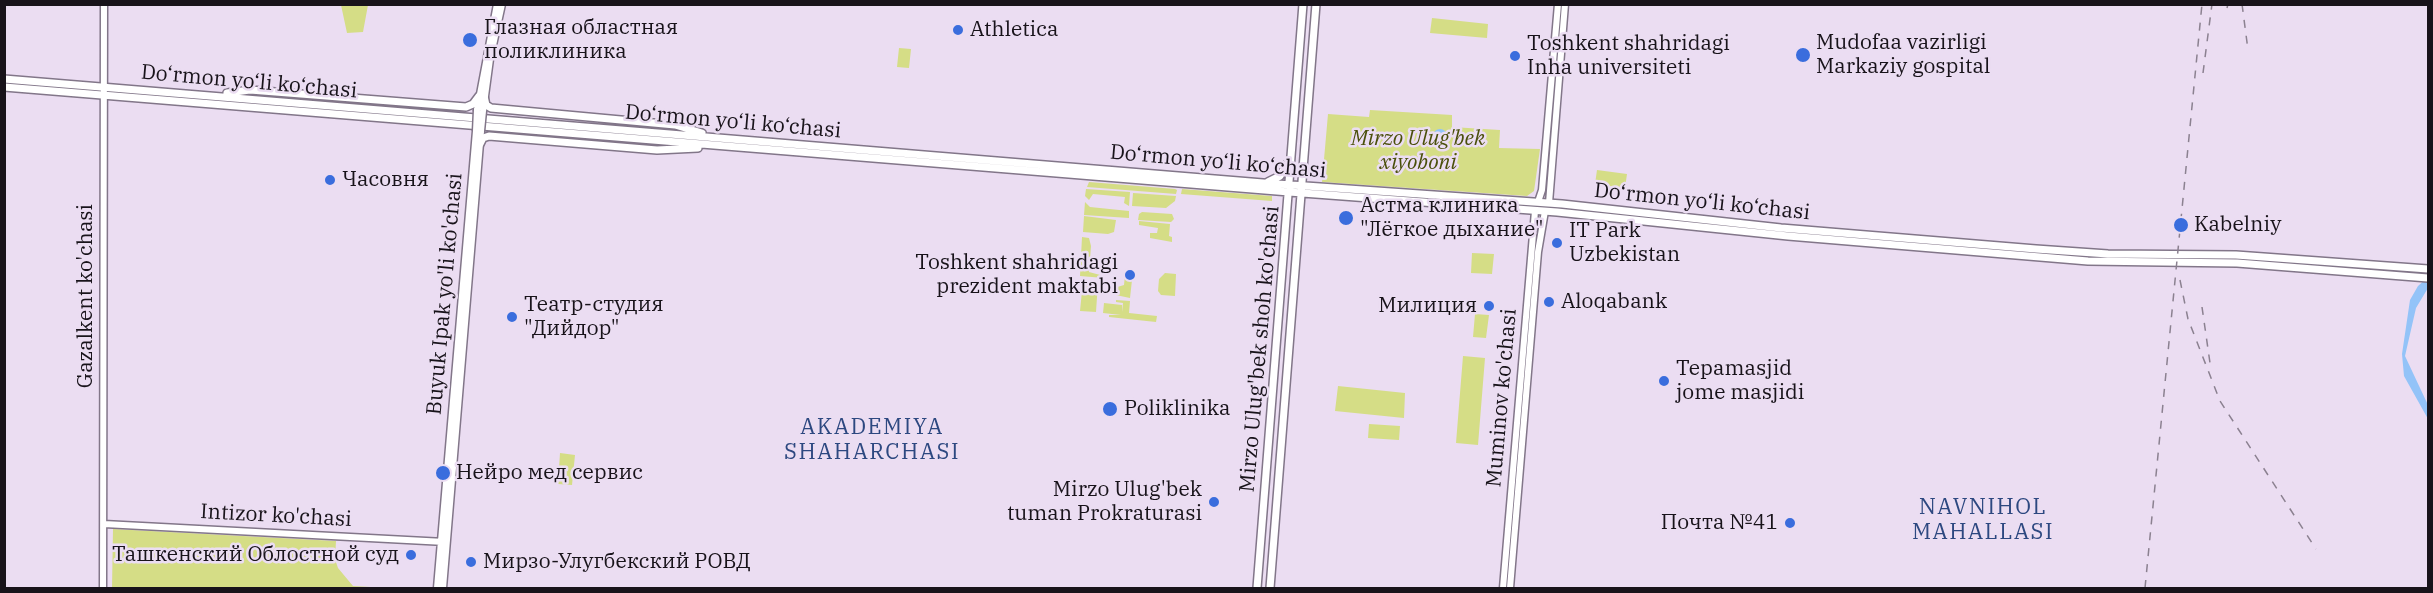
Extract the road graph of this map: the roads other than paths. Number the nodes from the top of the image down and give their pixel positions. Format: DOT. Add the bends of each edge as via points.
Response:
graph roads {
  1 [pos="104,4"];
  2 [pos="497,4"];
  3 [pos="502,4"];
  4 [pos="1303,4"];
  5 [pos="1316,4"];
  6 [pos="1558,4"];
  7 [pos="1565,4"];
  8 [pos="4,79"];
  9 [pos="4,87"];
  10 [pos="104,87"];
  11 [pos="212,95"];
  12 [pos="104,96"];
  13 [pos="482,96"];
  14 [pos="479,131"];
  15 [pos="719,142"];
  16 [pos="480,144"];
  17 [pos="1291,156"];
  18 [pos="1263,183"];
  19 [pos="1289,189"];
  20 [pos="1301,189"];
  21 [pos="1538,202"];
  22 [pos="1549,203"];
  23 [pos="1535,211"];
  24 [pos="1545,211"];
  25 [pos="1958,246"];
  26 [pos="1996,249"];
  27 [pos="468,256"];
  28 [pos="2382,265"];
  29 [pos="2428,269"];
  30 [pos="2408,271"];
  31 [pos="2382,274"];
  32 [pos="2428,278"];
  33 [pos="1272,400"];
  34 [pos="1285,401"];
  35 [pos="104,524"];
  36 [pos="444,542"];
  37 [pos="1261,542"];
  38 [pos="1274,544"];
  39 [pos="103,588"];
  40 [pos="437,588"];
  41 [pos="443,588"];
  42 [pos="1257,588"];
  43 [pos="1270,588"];
  44 [pos="1503,588"];
  45 [pos="1510,588"];
  1 -- 10 [label="main road, Gazalkent ko'chasi"];
  2 -- 13 [label="main road, Buyuk Ipak yo'li ko'chasi"];
  3 -- 13 [label="main road, Buyuk Ipak yo'li ko'chasi"];
  4 -- 17 [label="main road, Mirzo Ulug'bek shoh ko'chasi"];
  5 -- 20 [label="main road, Mirzo Ulug'bek shoh ko'chasi"];
  6 -- 21 [label="main road"];
  7 -- 22 [label="main road"];
  8 -- 10 [label="main road, Do‘rmon yo‘li ko‘chasi"];
  9 -- 12 [label="main road, Do‘rmon yo‘li ko‘chasi"];
  10 -- 11 [label="main road, Do‘rmon yo‘li ko‘chasi"];
  10 -- 12 [label="main road, Gazalkent ko'chasi"];
  11 -- 13 [label="main road" via="250,90 464,107"];
  11 -- 15 [label="main road, Do‘rmon yo‘li ko‘chasi"];
  12 -- 15 [label="main road, Do‘rmon yo‘li ko‘chasi"];
  12 -- 35 [label="main road, Gazalkent ko'chasi"];
  13 -- 14 [label="main road, Buyuk Ipak yo'li ko'chasi, bridge"];
  13 -- 15 [label="main road" via="491,108 675,125"];
  14 -- 16 [label="main road, Buyuk Ipak yo'li ko'chasi"];
  14 -- 27 [label="main road, Buyuk Ipak yo'li ko'chasi"];
  15 -- 16 [label="main road" via="657,150 489,136"];
  15 -- 18 [label="main road, Do‘rmon yo‘li ko‘chasi"];
  15 -- 19 [label="main road, Do‘rmon yo‘li ko‘chasi" via="914,162"];
  16 -- 27 [label="main road, Buyuk Ipak yo'li ko'chasi"];
  17 -- 18 [label="main road" via="1280,176"];
  17 -- 19 [label="main road, Mirzo Ulug'bek shoh ko'chasi"];
  18 -- 19 [label="main road, Do‘rmon yo‘li ko‘chasi"];
  19 -- 20 [label="main road, Do‘rmon yo‘li ko‘chasi"];
  19 -- 33 [label="main road, Mirzo Ulug'bek shoh ko'chasi"];
  20 -- 21 [label="main road, Do‘rmon yo‘li ko‘chasi"];
  20 -- 23 [label="main road, Do‘rmon yo‘li ko‘chasi"];
  20 -- 34 [label="main road, Mirzo Ulug'bek shoh ko'chasi"];
  21 -- 22 [label="main road, Do‘rmon yo‘li ko‘chasi"];
  21 -- 23 [label="main road"];
  22 -- 24 [label="main road"];
  22 -- 25 [label="main road, Do‘rmon yo‘li ko‘chasi"];
  23 -- 24 [label="main road, Do‘rmon yo‘li ko‘chasi"];
  23 -- 44 [label="main road, Muminov ko'chasi"];
  24 -- 25 [label="main road, Do‘rmon yo‘li ko‘chasi" via="1788,236"];
  24 -- 45 [label="main road, Muminov ko'chasi"];
  25 -- 26 [label="main road, Do‘rmon yo‘li ko‘chasi"];
  26 -- 28 [label="main road, Do‘rmon yo‘li ko‘chasi" via="2236,255"];
  26 -- 31 [label="main road, Do‘rmon yo‘li ko‘chasi" via="2088,261 2237,263"];
  27 -- 36 [label="main road, Buyuk Ipak yo'li ko'chasi"];
  28 -- 30 [label="main road, Do‘rmon yo‘li ko‘chasi"];
  28 -- 31 [label="main road"];
  29 -- 30 [label="main road, Do‘rmon yo‘li ko‘chasi"];
  30 -- 31 [label="main road, Do‘rmon yo‘li ko‘chasi"];
  30 -- 32 [label="main road, Do‘rmon yo‘li ko‘chasi"];
  33 -- 34 [label="main road"];
  33 -- 37 [label="main road, Mirzo Ulug'bek shoh ko'chasi"];
  34 -- 38 [label="main road, Mirzo Ulug'bek shoh ko'chasi"];
  35 -- 36 [label="main road, Intizor ko'chasi"];
  35 -- 39 [label="main road, Gazalkent ko'chasi"];
  36 -- 40 [label="main road, Buyuk Ipak yo'li ko'chasi"];
  36 -- 41 [label="main road, Buyuk Ipak yo'li ko'chasi"];
  37 -- 38 [label="main road"];
  37 -- 42 [label="main road, Mirzo Ulug'bek shoh ko'chasi"];
  38 -- 43 [label="main road, Mirzo Ulug'bek shoh ko'chasi"];
}
